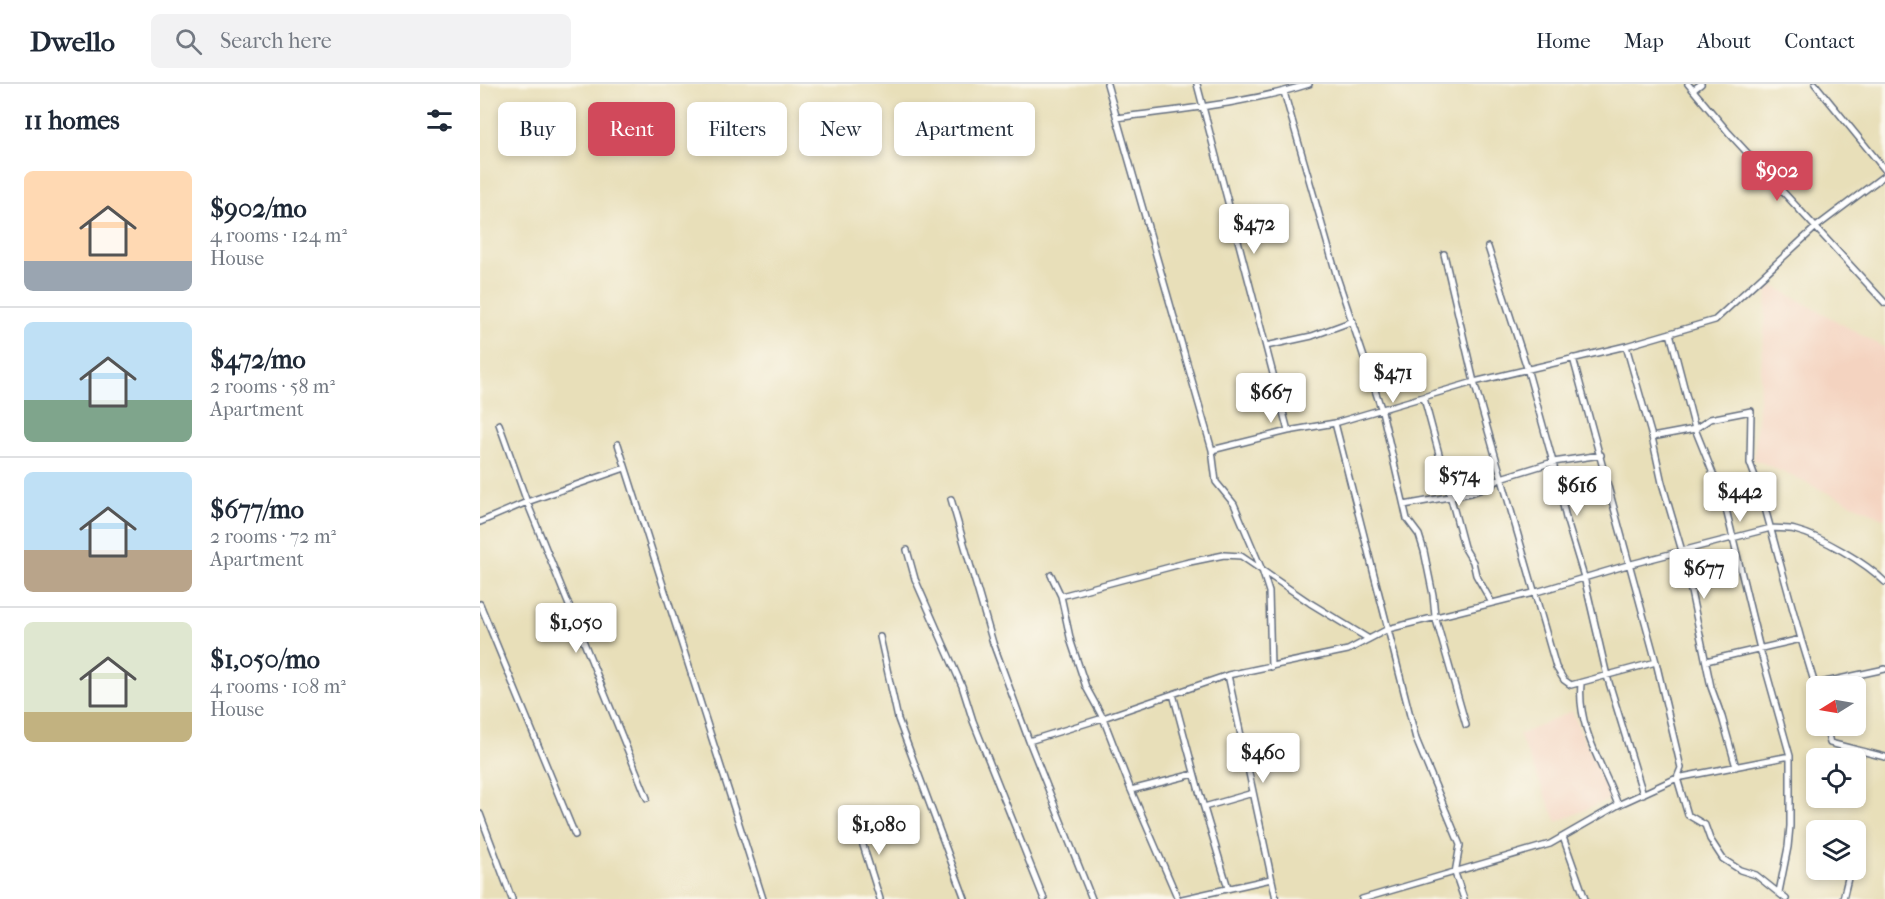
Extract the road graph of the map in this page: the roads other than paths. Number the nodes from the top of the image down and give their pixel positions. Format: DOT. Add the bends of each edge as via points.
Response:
graph roads {
  1 [pos="1107,84"];
  2 [pos="1197,84"];
  3 [pos="1309,84"];
  4 [pos="1688,84"];
  5 [pos="1701,84"];
  6 [pos="1815,84"];
  7 [pos="1693,90"];
  8 [pos="1284,92"];
  9 [pos="1203,106"];
  10 [pos="1117,118"];
  11 [pos="1885,170"];
  12 [pos="1885,175"];
  13 [pos="1816,227"];
  14 [pos="1488,247"];
  15 [pos="1444,254"];
  16 [pos="1885,303"];
  17 [pos="1353,321"];
  18 [pos="1670,333"];
  19 [pos="1266,346"];
  20 [pos="1626,346"];
  21 [pos="1573,358"];
  22 [pos="1527,368"];
  23 [pos="1473,382"];
  24 [pos="1424,398"];
  25 [pos="1382,411"];
  26 [pos="1335,423"];
  27 [pos="500,424"];
  28 [pos="1695,429"];
  29 [pos="1288,431"];
  30 [pos="1652,437"];
  31 [pos="618,444"];
  32 [pos="1212,450"];
  33 [pos="1601,455"];
  34 [pos="1553,462"];
  35 [pos="626,468"];
  36 [pos="1501,478"];
  37 [pos="1451,496"];
  38 [pos="951,499"];
  39 [pos="527,502"];
  40 [pos="1404,505"];
  41 [pos="480,522"];
  42 [pos="1771,528"];
  43 [pos="1731,538"];
  44 [pos="907,550"];
  45 [pos="1682,552"];
  46 [pos="1630,564"];
  47 [pos="1262,570"];
  48 [pos="1051,575"];
  49 [pos="1584,577"];
  50 [pos="1885,582"];
  51 [pos="1533,593"];
  52 [pos="1060,596"];
  53 [pos="1492,603"];
  54 [pos="480,604"];
  55 [pos="1435,616"];
  56 [pos="1388,629"];
  57 [pos="880,637"];
  58 [pos="1369,639"];
  59 [pos="1801,639"];
  60 [pos="1760,649"];
  61 [pos="1706,661"];
  62 [pos="1656,662"];
  63 [pos="1271,667"];
  64 [pos="1885,669"];
  65 [pos="1228,675"];
  66 [pos="1608,676"];
  67 [pos="1813,676"];
  68 [pos="1857,676"];
  69 [pos="1581,684"];
  70 [pos="1173,694"];
  71 [pos="1103,718"];
  72 [pos="1466,725"];
  73 [pos="1828,736"];
  74 [pos="1029,741"];
  75 [pos="1790,756"];
  76 [pos="1885,757"];
  77 [pos="1736,767"];
  78 [pos="1194,774"];
  79 [pos="1677,778"];
  80 [pos="1131,790"];
  81 [pos="1253,793"];
  82 [pos="1643,794"];
  83 [pos="647,798"];
  84 [pos="1618,805"];
  85 [pos="1204,807"];
  86 [pos="480,814"];
  87 [pos="855,820"];
  88 [pos="575,835"];
  89 [pos="1563,837"];
  90 [pos="1455,873"];
  91 [pos="1271,879"];
  92 [pos="1848,880"];
  93 [pos="1228,888"];
  94 [pos="1779,892"];
  95 [pos="512,899"];
  96 [pos="763,899"];
  97 [pos="880,899"];
  98 [pos="965,899"];
  99 [pos="1044,899"];
  100 [pos="1092,899"];
  101 [pos="1180,899"];
  102 [pos="1276,899"];
  103 [pos="1362,899"];
  104 [pos="1464,899"];
  105 [pos="1585,899"];
  106 [pos="1786,899"];
  107 [pos="1843,899"];
  1 -- 10 [label="street"];
  2 -- 9 [label="street"];
  3 -- 8 [label="street"];
  4 -- 7 [label="street"];
  5 -- 7 [label="street"];
  6 -- 11 [label="street"];
  7 -- 13 [label="street"];
  8 -- 9 [label="street"];
  8 -- 17 [label="street"];
  9 -- 10 [label="street"];
  9 -- 19 [label="street"];
  10 -- 32 [label="street"];
  12 -- 13 [label="street"];
  13 -- 16 [label="street"];
  13 -- 18 [label="street" via="1715,320"];
  14 -- 22 [label="street"];
  15 -- 23 [label="street"];
  17 -- 19 [label="street" via="1312,336"];
  17 -- 25 [label="street"];
  18 -- 20 [label="street"];
  18 -- 28 [label="street"];
  19 -- 29 [label="street"];
  20 -- 21 [label="street"];
  20 -- 30 [label="street"];
  21 -- 22 [label="street"];
  21 -- 33 [label="street"];
  22 -- 23 [label="street"];
  22 -- 34 [label="street"];
  23 -- 24 [label="street"];
  23 -- 36 [label="street"];
  24 -- 25 [label="street"];
  24 -- 37 [label="street"];
  25 -- 26 [label="street"];
  25 -- 40 [label="street"];
  26 -- 29 [label="street"];
  26 -- 56 [label="street"];
  27 -- 39 [label="street"];
  28 -- 30 [label="street"];
  28 -- 42 [label="street" via="1710,419 1750,411 1750,464"];
  28 -- 43 [label="street" via="1724,501"];
  29 -- 32 [label="street"];
  30 -- 45 [label="street"];
  31 -- 35 [label="street"];
  32 -- 47 [label="street" via="1216,482 1234,504"];
  33 -- 34 [label="street"];
  33 -- 46 [label="street"];
  34 -- 36 [label="street"];
  34 -- 49 [label="street"];
  35 -- 39 [label="street"];
  35 -- 96 [label="street"];
  36 -- 37 [label="street" via="1472,493"];
  36 -- 51 [label="street"];
  37 -- 40 [label="street"];
  37 -- 53 [label="street" via="1464,547"];
  38 -- 74 [label="street" via="993,643"];
  39 -- 41 [label="street"];
  39 -- 83 [label="street"];
  40 -- 55 [label="street" via="1424,551"];
  42 -- 43 [label="street"];
  42 -- 50 [label="street" via="1795,530 1826,543 1874,570"];
  42 -- 59 [label="street"];
  43 -- 45 [label="street"];
  43 -- 60 [label="street"];
  44 -- 99 [label="street" via="915,579 962,686"];
  45 -- 46 [label="street"];
  45 -- 61 [label="street"];
  46 -- 49 [label="street"];
  46 -- 62 [label="street"];
  47 -- 52 [label="street" via="1241,556 1224,555"];
  47 -- 58 [label="street"];
  47 -- 63 [label="street" via="1269,592"];
  48 -- 52 [label="street"];
  49 -- 51 [label="street"];
  49 -- 66 [label="street"];
  51 -- 53 [label="street"];
  51 -- 69 [label="street" via="1556,667 1571,685"];
  52 -- 71 [label="street" via="1086,687"];
  53 -- 55 [label="street"];
  54 -- 88 [label="street"];
  55 -- 56 [label="street"];
  55 -- 72 [label="street"];
  56 -- 58 [label="street"];
  56 -- 90 [label="street" via="1416,739 1460,845"];
  57 -- 98 [label="street" via="898,719"];
  58 -- 63 [label="street" via="1348,650"];
  59 -- 60 [label="street"];
  59 -- 67 [label="street"];
  60 -- 61 [label="street"];
  60 -- 75 [label="street"];
  61 -- 77 [label="street"];
  62 -- 66 [label="street"];
  62 -- 79 [label="street" via="1681,768"];
  63 -- 65 [label="street"];
  64 -- 68 [label="street"];
  65 -- 70 [label="street"];
  65 -- 81 [label="street"];
  66 -- 69 [label="street"];
  66 -- 82 [label="street"];
  69 -- 84 [label="street" via="1586,729"];
  70 -- 71 [label="street"];
  70 -- 78 [label="street"];
  71 -- 74 [label="street"];
  71 -- 80 [label="street"];
  73 -- 76 [label="street" via="1830,743"];
  74 -- 100 [label="street"];
  75 -- 77 [label="street"];
  75 -- 94 [label="street" via="1790,826"];
  77 -- 79 [label="street"];
  78 -- 80 [label="street"];
  78 -- 85 [label="street"];
  79 -- 82 [label="street"];
  79 -- 94 [label="street" via="1688,815 1706,825 1723,859"];
  80 -- 101 [label="street"];
  81 -- 85 [label="street"];
  81 -- 91 [label="street"];
  82 -- 84 [label="street"];
  84 -- 89 [label="street"];
  85 -- 93 [label="street"];
  86 -- 95 [label="street"];
  87 -- 97 [label="street"];
  89 -- 90 [label="street"];
  89 -- 105 [label="street"];
  90 -- 103 [label="street"];
  90 -- 104 [label="street"];
  91 -- 93 [label="street"];
  91 -- 102 [label="street"];
  92 -- 107 [label="street"];
  93 -- 101 [label="street"];
  94 -- 106 [label="street"];
}
